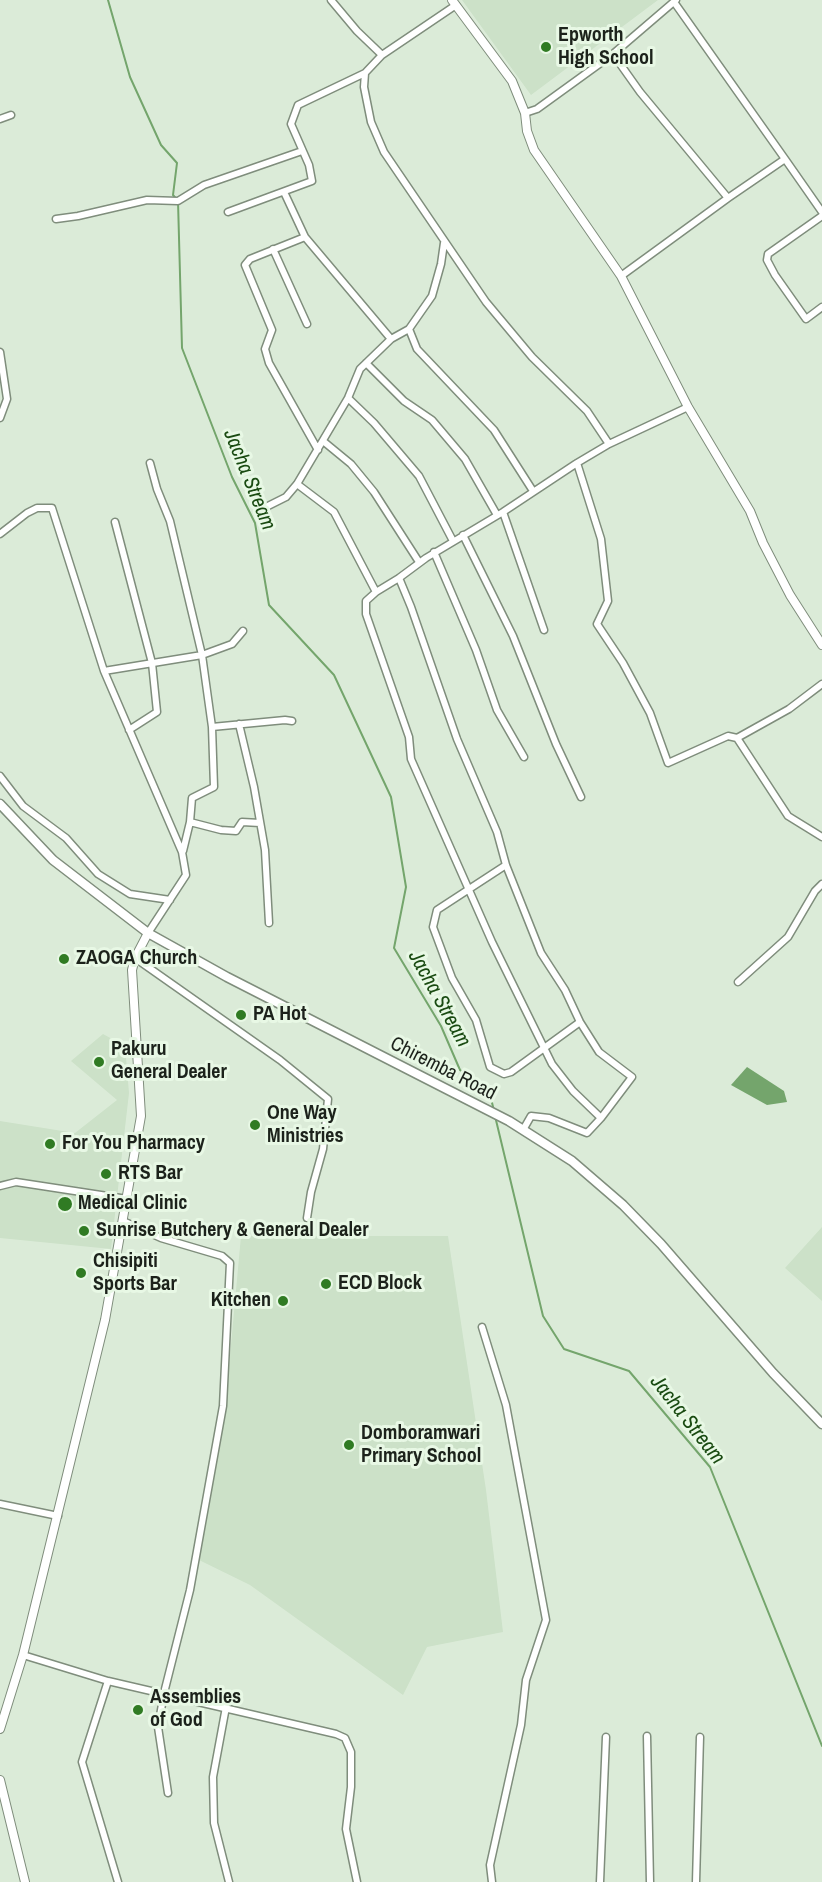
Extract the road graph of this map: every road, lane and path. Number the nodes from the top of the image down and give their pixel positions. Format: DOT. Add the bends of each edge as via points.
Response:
graph roads {
  1 [pos="331,0"];
  2 [pos="675,1"];
  3 [pos="454,3"];
  4 [pos="613,54"];
  5 [pos="382,55"];
  6 [pos="364,73"];
  7 [pos="525,113"];
  8 [pos="11,115"];
  9 [pos="0,119"];
  10 [pos="302,151"];
  11 [pos="785,159"];
  12 [pos="284,192"];
  13 [pos="728,198"];
  14 [pos="228,212"];
  15 [pos="822,214"];
  16 [pos="56,219"];
  17 [pos="305,237"];
  18 [pos="444,242"];
  19 [pos="273,249"];
  20 [pos="621,276"];
  21 [pos="822,308"];
  22 [pos="307,324"];
  23 [pos="409,329"];
  24 [pos="391,339"];
  25 [pos="0,352"];
  26 [pos="366,363"];
  27 [pos="348,398"];
  28 [pos="688,406"];
  29 [pos="0,418"];
  30 [pos="323,441"];
  31 [pos="609,444"];
  32 [pos="318,450"];
  33 [pos="150,463"];
  34 [pos="577,463"];
  35 [pos="297,484"];
  36 [pos="533,491"];
  37 [pos="262,509"];
  38 [pos="500,514"];
  39 [pos="115,522"];
  40 [pos="0,534"];
  41 [pos="463,535"];
  42 [pos="453,540"];
  43 [pos="434,552"];
  44 [pos="419,562"];
  45 [pos="399,578"];
  46 [pos="376,592"];
  47 [pos="544,630"];
  48 [pos="243,631"];
  49 [pos="822,645"];
  50 [pos="202,655"];
  51 [pos="152,663"];
  52 [pos="104,671"];
  53 [pos="822,684"];
  54 [pos="292,721"];
  55 [pos="239,724"];
  56 [pos="212,727"];
  57 [pos="129,730"];
  58 [pos="737,738"];
  59 [pos="524,757"];
  60 [pos="0,776"];
  61 [pos="581,797"];
  62 [pos="0,804"];
  63 [pos="190,822"];
  64 [pos="260,823"];
  65 [pos="822,837"];
  66 [pos="182,852"];
  67 [pos="506,865"];
  68 [pos="822,884"];
  69 [pos="470,889"];
  70 [pos="170,900"];
  71 [pos="269,923"];
  72 [pos="148,933"];
  73 [pos="135,958"];
  74 [pos="738,982"];
  75 [pos="580,1022"];
  76 [pos="543,1048"];
  77 [pos="602,1118"];
  78 [pos="523,1130"];
  79 [pos="0,1186"];
  80 [pos="127,1199"];
  81 [pos="307,1218"];
  82 [pos="123,1221"];
  83 [pos="482,1327"];
  84 [pos="822,1424"];
  85 [pos="0,1504"];
  86 [pos="58,1516"];
  87 [pos="23,1655"];
  88 [pos="108,1681"];
  89 [pos="164,1693"];
  90 [pos="226,1707"];
  91 [pos="0,1729"];
  92 [pos="647,1736"];
  93 [pos="606,1737"];
  94 [pos="700,1737"];
  95 [pos="0,1780"];
  96 [pos="168,1793"];
  97 [pos="25,1882"];
  98 [pos="118,1882"];
  99 [pos="229,1882"];
  100 [pos="357,1882"];
  101 [pos="492,1882"];
  102 [pos="600,1882"];
  103 [pos="650,1882"];
  104 [pos="696,1882"];
  1 -- 5 [label="street"];
  2 -- 4 [label="street"];
  2 -- 11 [label="street"];
  3 -- 5 [label="street"];
  3 -- 7 [label="street" via="512,81"];
  4 -- 7 [label="street" via="537,109"];
  4 -- 13 [label="street" via="652,108"];
  5 -- 6 [label="street"];
  6 -- 10 [label="street" via="298,105 291,124"];
  6 -- 18 [label="street" via="371,122 384,152"];
  7 -- 20 [label="street" via="534,150"];
  8 -- 9 [label="street"];
  10 -- 12 [label="street" via="312,181"];
  10 -- 16 [label="street" via="204,185 178,201 147,200"];
  11 -- 13 [label="street"];
  11 -- 15 [label="street"];
  12 -- 14 [label="street"];
  12 -- 17 [label="street"];
  13 -- 20 [label="street"];
  15 -- 21 [label="street" via="768,254 767,260 806,319"];
  17 -- 19 [label="street"];
  17 -- 24 [label="street"];
  18 -- 23 [label="street" via="432,296"];
  18 -- 31 [label="street" via="486,302 532,357 587,411"];
  19 -- 22 [label="street"];
  19 -- 32 [label="street" via="245,265 272,330 265,349 269,363"];
  20 -- 28 [label="street"];
  23 -- 24 [label="street"];
  23 -- 36 [label="street" via="417,349 494,430"];
  24 -- 26 [label="street"];
  25 -- 29 [label="street" via="7,399"];
  26 -- 27 [label="street"];
  26 -- 38 [label="street" via="404,401 432,420 465,459"];
  27 -- 30 [label="street"];
  27 -- 42 [label="street" via="419,476"];
  28 -- 31 [label="street"];
  28 -- 49 [label="street" via="750,511 790,595"];
  30 -- 32 [label="street"];
  30 -- 44 [label="street" via="351,464 374,492"];
  31 -- 34 [label="street"];
  32 -- 35 [label="street"];
  33 -- 50 [label="street" via="170,521"];
  34 -- 36 [label="street"];
  34 -- 58 [label="street" via="601,539 608,601 597,624 650,713 668,763 728,736"];
  35 -- 37 [label="street" via="286,496"];
  35 -- 46 [label="street" via="334,512"];
  36 -- 38 [label="street"];
  38 -- 41 [label="street"];
  38 -- 47 [label="street"];
  39 -- 51 [label="street"];
  40 -- 52 [label="street" via="37,508 52,508"];
  41 -- 42 [label="street"];
  41 -- 61 [label="street" via="513,636"];
  42 -- 43 [label="street"];
  43 -- 44 [label="street"];
  43 -- 59 [label="street" via="497,710"];
  44 -- 45 [label="street"];
  45 -- 46 [label="street"];
  45 -- 67 [label="street" via="457,739 497,832"];
  46 -- 69 [label="street" via="366,601 366,614 409,737 411,759"];
  48 -- 50 [label="street" via="232,645"];
  50 -- 51 [label="street"];
  50 -- 56 [label="street"];
  51 -- 52 [label="street"];
  51 -- 57 [label="street" via="157,712"];
  52 -- 57 [label="street"];
  53 -- 58 [label="street" via="789,709"];
  54 -- 55 [label="street"];
  55 -- 56 [label="street"];
  55 -- 64 [label="street"];
  56 -- 63 [label="street" via="214,787 192,798"];
  57 -- 66 [label="street"];
  58 -- 65 [label="street" via="788,816"];
  60 -- 70 [label="street" via="23,806 66,838 98,874 130,894"];
  62 -- 72 [label="main road, Chiremba Road" via="53,860"];
  63 -- 64 [label="street" via="236,831 242,822"];
  63 -- 66 [label="street"];
  64 -- 71 [label="street" via="267,861"];
  66 -- 70 [label="street" via="186,875"];
  67 -- 69 [label="street"];
  67 -- 75 [label="street" via="541,953"];
  68 -- 74 [label="street" via="788,937"];
  69 -- 76 [label="street"];
  69 -- 76 [label="street" via="437,910 433,927 452,978 476,1020 490,1067 504,1074 511,1072"];
  70 -- 72 [label="street"];
  72 -- 73 [label="street"];
  72 -- 78 [label="main road, Chiremba Road"];
  73 -- 80 [label="street" via="132,970 141,1116"];
  73 -- 81 [label="street" via="280,1060 328,1099 323,1149"];
  75 -- 76 [label="street"];
  75 -- 77 [label="street" via="599,1052 632,1077"];
  76 -- 77 [label="street" via="573,1090"];
  77 -- 78 [label="street" via="587,1133 549,1118 531,1116"];
  78 -- 84 [label="main road, Chiremba Road" via="572,1161 623,1205"];
  79 -- 80 [label="street" via="16,1182"];
  80 -- 82 [label="street"];
  82 -- 86 [label="street" via="105,1320"];
  82 -- 89 [label="street" via="161,1238 222,1256 230,1263 223,1406 190,1590"];
  83 -- 101 [label="street" via="506,1405 546,1620 526,1680 521,1725 490,1865"];
  85 -- 86 [label="street"];
  86 -- 87 [label="street"];
  87 -- 88 [label="street"];
  87 -- 91 [label="street"];
  88 -- 89 [label="street"];
  88 -- 98 [label="street" via="82,1762"];
  89 -- 90 [label="street"];
  89 -- 96 [label="street" via="158,1727"];
  90 -- 99 [label="street" via="213,1777 214,1823"];
  90 -- 100 [label="street" via="345,1738 351,1752 346,1829"];
  92 -- 103 [label="street"];
  93 -- 102 [label="street"];
  94 -- 104 [label="street"];
  95 -- 97 [label="street"];
}
